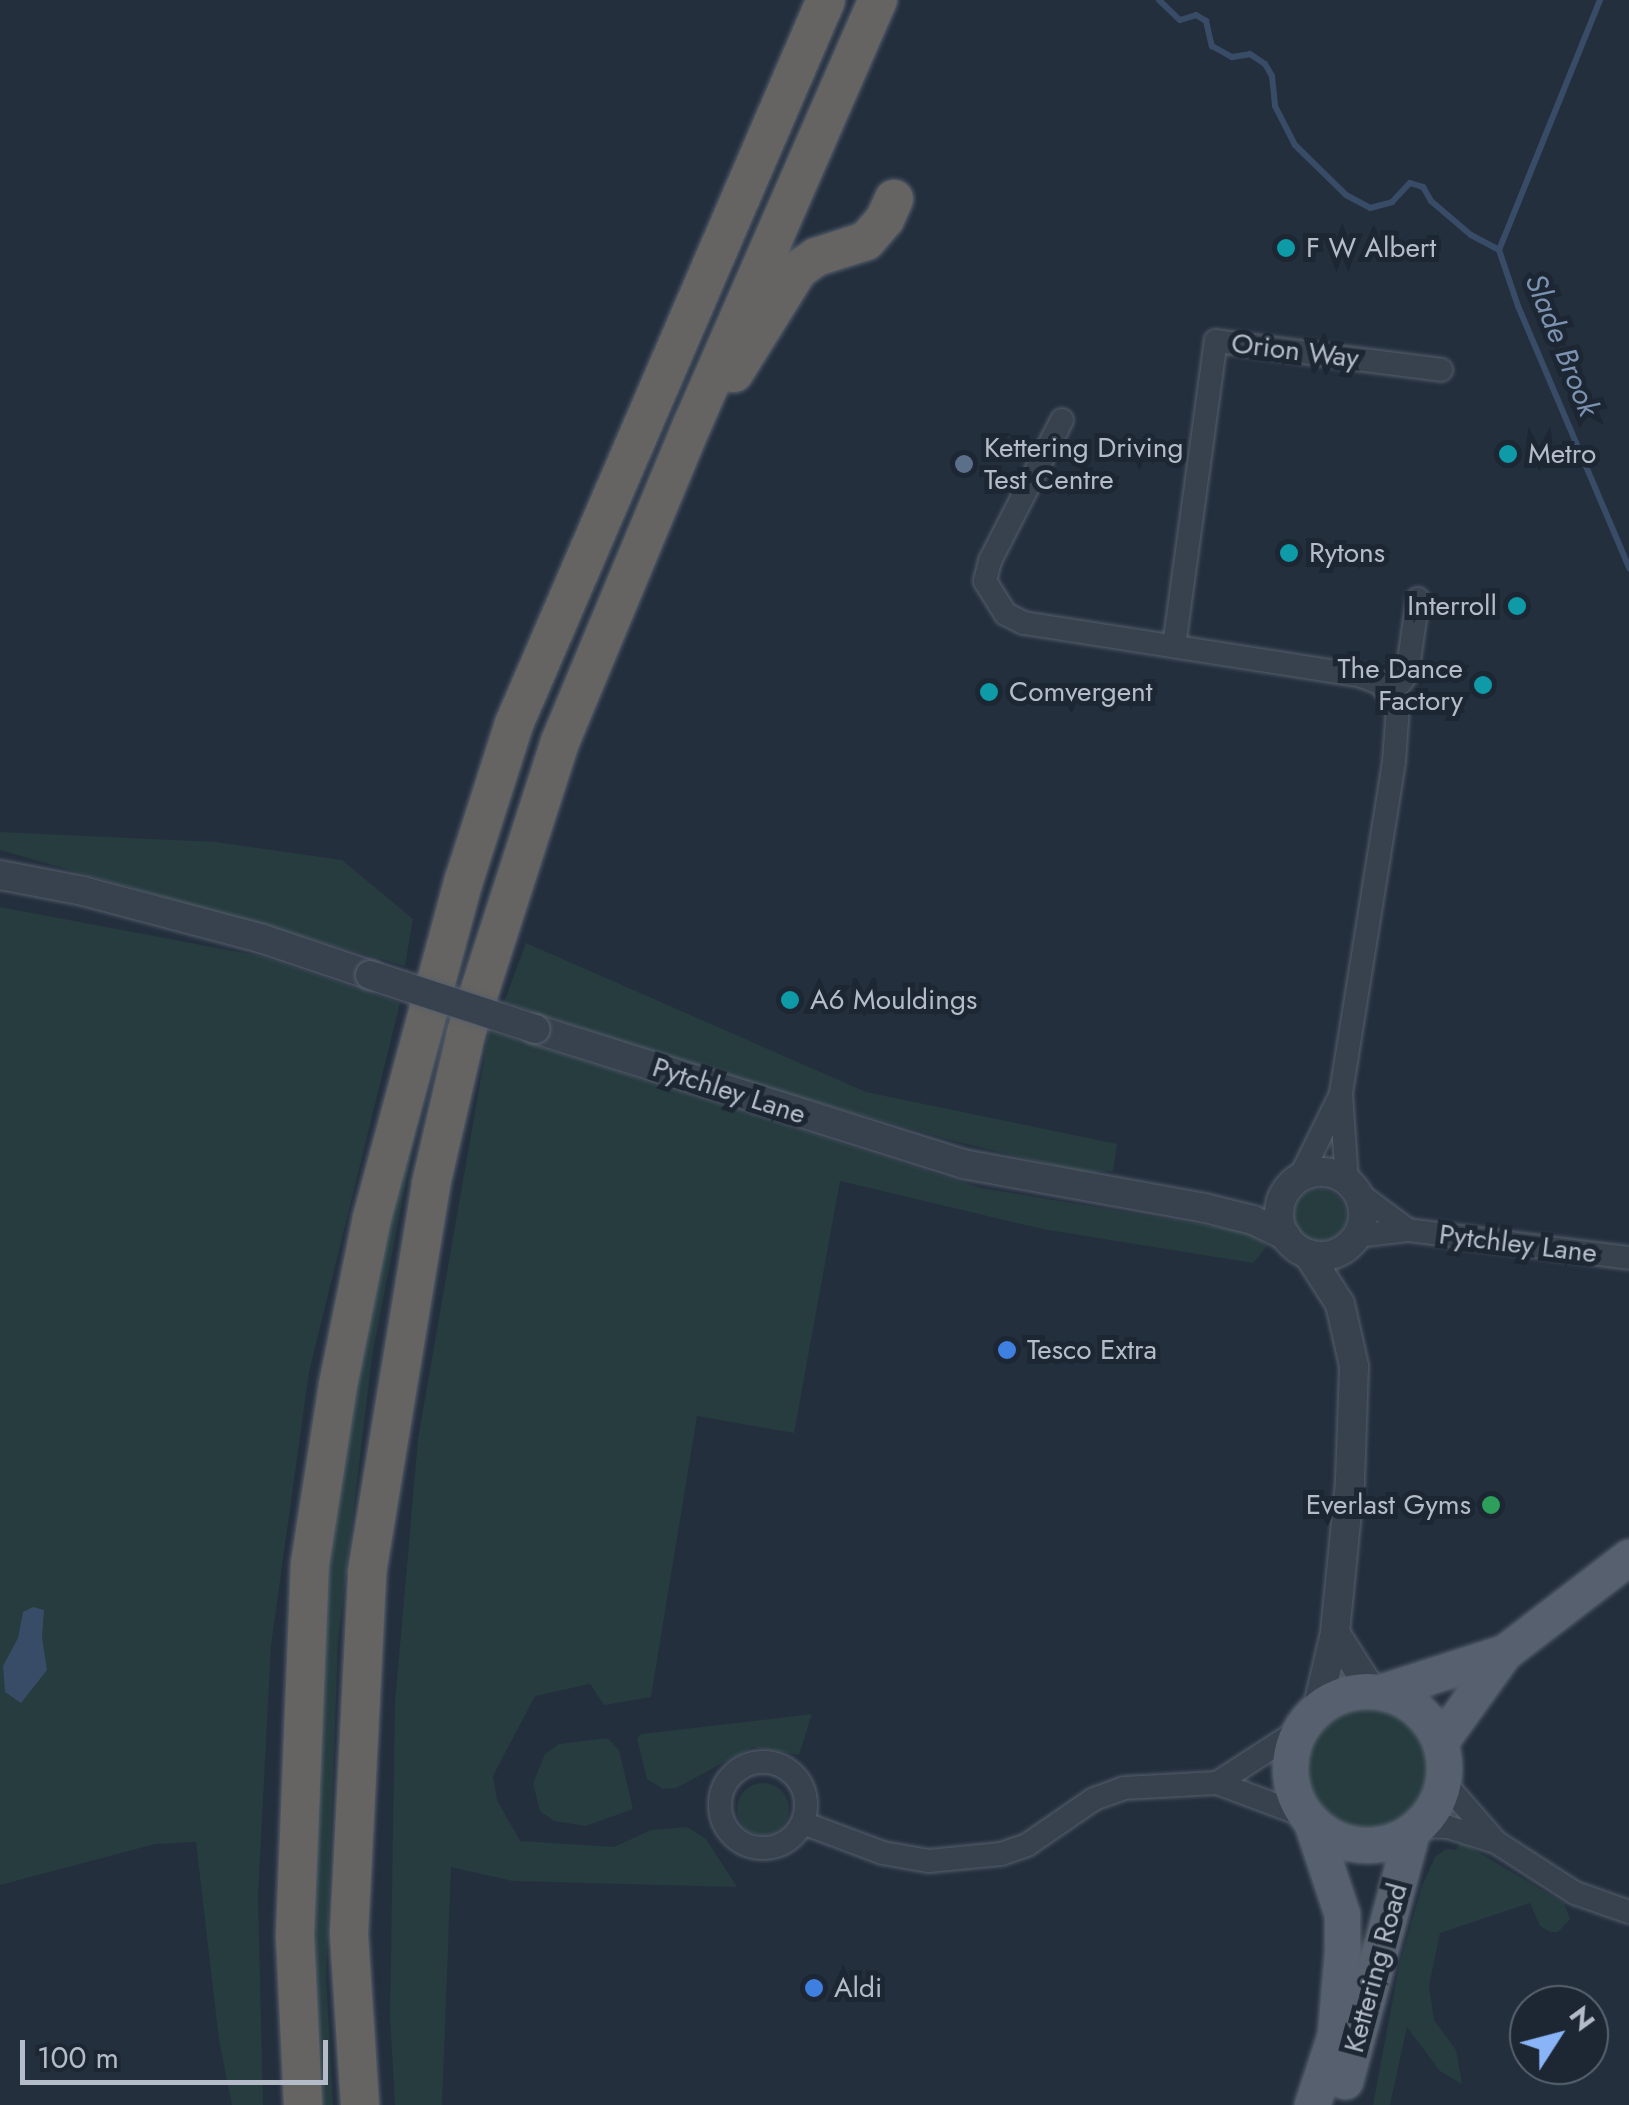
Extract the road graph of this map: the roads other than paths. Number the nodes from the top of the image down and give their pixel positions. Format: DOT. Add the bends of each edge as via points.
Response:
graph roads {
  1 [pos="826,0"];
  2 [pos="878,0"];
  3 [pos="894,199"];
  4 [pos="1441,370"];
  5 [pos="1062,420"];
  6 [pos="693,423"];
  7 [pos="1418,599"];
  8 [pos="1174,646"];
  9 [pos="1392,694"];
  10 [pos="0,875"];
  11 [pos="1342,1093"];
  12 [pos="1294,1183"];
  13 [pos="1353,1186"];
  14 [pos="1205,1208"];
  15 [pos="1408,1230"];
  16 [pos="1354,1240"];
  17 [pos="1297,1245"];
  18 [pos="1629,1258"];
  19 [pos="1340,1304"];
  20 [pos="1629,1557"];
  21 [pos="1334,1633"];
  22 [pos="1505,1652"];
  23 [pos="1376,1692"];
  24 [pos="1309,1719"];
  25 [pos="1440,1742"];
  26 [pos="1443,1781"];
  27 [pos="1217,1784"];
  28 [pos="1310,1819"];
  29 [pos="803,1824"];
  30 [pos="1415,1828"];
  31 [pos="1496,1842"];
  32 [pos="1629,1912"];
  33 [pos="302,2105"];
  34 [pos="360,2105"];
  35 [pos="1312,2105"];
  36 [pos="1337,2105"];
  1 -- 33 [label="highway" via="514,724 372,1218 310,1564 296,1934"];
  2 -- 6 [label="highway"];
  3 -- 6 [label="highway" via="866,240 816,256 798,270 740,366"];
  4 -- 8 [label="street, Orion Way" via="1216,341"];
  5 -- 8 [label="street" via="990,561 985,581 994,602 1024,623"];
  6 -- 34 [label="highway" via="560,742 466,1033 431,1184 367,1572 350,1934"];
  7 -- 9 [label="street" via="1407,674"];
  8 -- 9 [label="street" via="1361,676"];
  9 -- 11 [label="street" via="1400,718"];
  10 -- 14 [label="street, Pytchley Lane, bridge" via="263,939 963,1164"];
  11 -- 12 [label="street"];
  11 -- 13 [label="street"];
  12 -- 13 [label="street" via="1316,1172"];
  12 -- 14 [label="street, Pytchley Lane" via="1254,1201"];
  12 -- 17 [label="street" via="1279,1209"];
  13 -- 15 [label="street, Pytchley Lane"];
  13 -- 16 [label="street" via="1363,1222"];
  14 -- 17 [label="street, Pytchley Lane" via="1254,1220"];
  15 -- 16 [label="street, Pytchley Lane"];
  15 -- 18 [label="street, Pytchley Lane"];
  16 -- 17 [label="street" via="1338,1252"];
  16 -- 19 [label="street"];
  17 -- 19 [label="street"];
  19 -- 21 [label="street" via="1354,1366"];
  20 -- 22 [label="main road"];
  21 -- 23 [label="street"];
  21 -- 24 [label="street"];
  22 -- 23 [label="main road"];
  22 -- 25 [label="main road"];
  23 -- 24 [label="main road" via="1352,1692"];
  23 -- 25 [label="main road" via="1417,1710"];
  24 -- 27 [label="street"];
  24 -- 28 [label="main road" via="1290,1764 1298,1801"];
  25 -- 26 [label="main road"];
  26 -- 30 [label="main road" via="1435,1806"];
  26 -- 31 [label="street"];
  27 -- 28 [label="street"];
  27 -- 29 [label="street" via="1124,1788 1094,1799 1027,1845 947,1860 884,1853"];
  28 -- 30 [label="main road" via="1334,1838 1360,1845 1388,1842"];
  28 -- 35 [label="main road, Kettering Road" via="1342,1914 1334,2036"];
  30 -- 31 [label="street" via="1448,1826"];
  30 -- 36 [label="main road, Kettering Road"];
  31 -- 32 [label="street" via="1575,1894"];
}
